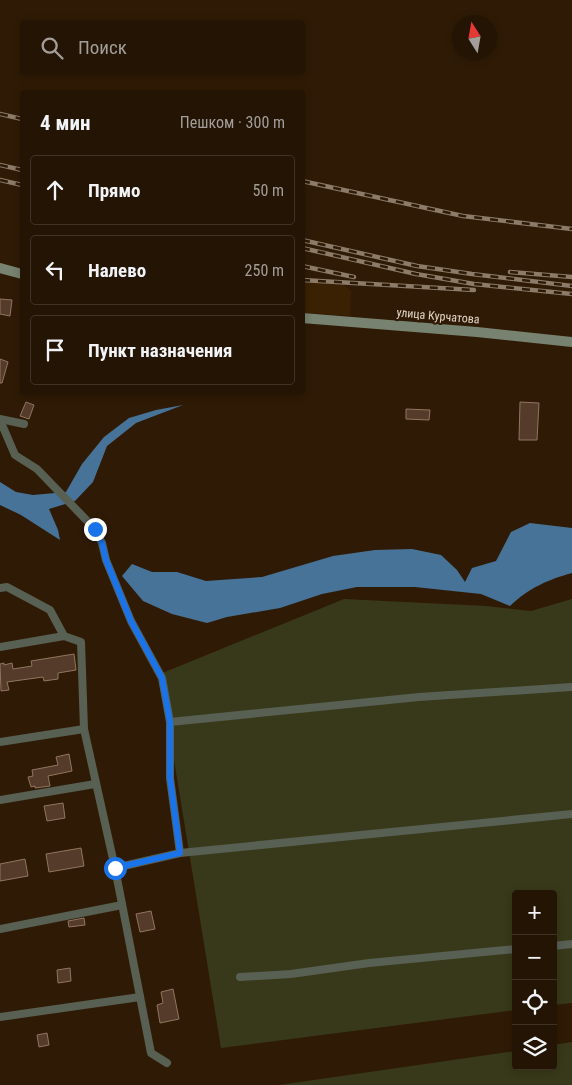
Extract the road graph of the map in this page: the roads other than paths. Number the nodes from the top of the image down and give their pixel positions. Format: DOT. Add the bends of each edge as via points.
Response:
graph roads {
  1 [pos="0,268"];
  2 [pos="20,273"];
  3 [pos="305,318"];
  4 [pos="572,342"];
  5 [pos="0,419"];
  6 [pos="24,424"];
  7 [pos="0,588"];
  8 [pos="64,636"];
  9 [pos="0,647"];
  10 [pos="572,687"];
  11 [pos="170,722"];
  12 [pos="84,729"];
  13 [pos="0,742"];
  14 [pos="95,784"];
  15 [pos="0,800"];
  16 [pos="572,814"];
  17 [pos="180,853"];
  18 [pos="115,868"];
  19 [pos="122,905"];
  20 [pos="0,929"];
  21 [pos="572,944"];
  22 [pos="557,946"];
  23 [pos="512,949"];
  24 [pos="240,977"];
  25 [pos="140,997"];
  26 [pos="0,1017"];
  27 [pos="167,1063"];
  1 -- 2 [label="street"];
  3 -- 4 [label="street, улица Курчатова"];
  5 -- 6 [label="street"];
  5 -- 11 [label="street" via="15,455 37,469 95,529 131,621 162,678"];
  7 -- 8 [label="street" via="7,587 50,610"];
  8 -- 9 [label="street"];
  8 -- 12 [label="street" via="81,642"];
  10 -- 11 [label="street" via="419,697"];
  11 -- 17 [label="street" via="170,778"];
  12 -- 13 [label="street"];
  12 -- 14 [label="street"];
  14 -- 15 [label="street"];
  14 -- 18 [label="street"];
  16 -- 17 [label="street"];
  17 -- 18 [label="street"];
  18 -- 19 [label="street"];
  19 -- 20 [label="street"];
  19 -- 25 [label="street"];
  21 -- 22 [label="street"];
  23 -- 24 [label="street"];
  25 -- 26 [label="street"];
  25 -- 27 [label="street" via="151,1053"];
}
